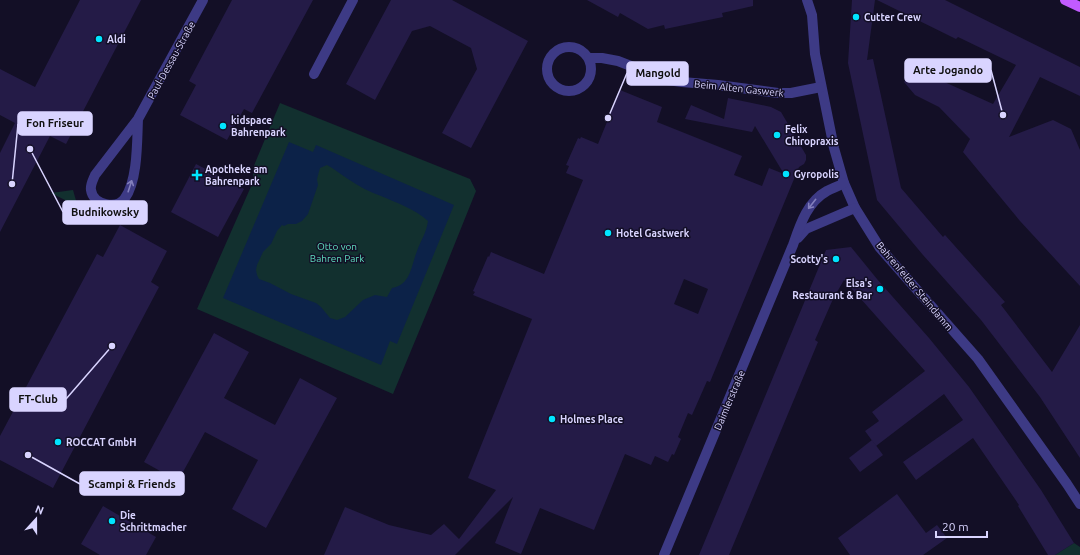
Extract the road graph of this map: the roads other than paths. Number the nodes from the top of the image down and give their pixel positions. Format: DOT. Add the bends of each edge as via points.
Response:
graph roads {
  1 [pos="203,0"];
  2 [pos="353,0"];
  3 [pos="807,0"];
  4 [pos="815,0"];
  5 [pos="1065,0"];
  6 [pos="1080,7"];
  7 [pos="812,15"];
  8 [pos="589,58"];
  9 [pos="314,74"];
  10 [pos="821,87"];
  11 [pos="138,119"];
  12 [pos="844,183"];
  13 [pos="855,208"];
  14 [pos="793,245"];
  15 [pos="1080,504"];
  16 [pos="664,555"];
  1 -- 11 [label="street, Paul-Dessau-Straße"];
  2 -- 9 [label="street"];
  3 -- 7 [label="street, Bahrenfelder Steindamm"];
  4 -- 7 [label="street, Bahrenfelder Steindamm"];
  5 -- 6 [label="main road"];
  7 -- 10 [label="street, Bahrenfelder Steindamm"];
  8 -- 8 [label="street" via="581,49 570,46 558,49 550,57 546,68 549,80 557,88 569,92 580,89 589,81 592,69"];
  8 -- 10 [label="street, Beim Alten Gaswerk" via="618,60 667,80 682,82 778,93"];
  10 -- 12 [label="street, Bahrenfelder Steindamm"];
  11 -- 11 [label="street, Paul-Dessau-Straße, one-way" via="99,169 92,183 92,195 101,203 115,204 125,198 137,157"];
  12 -- 13 [label="street, Bahrenfelder Steindamm"];
  12 -- 14 [label="street, Daimlerstraße, one-way" via="816,199 801,223"];
  13 -- 14 [label="street, Daimlerstraße" via="806,229"];
  13 -- 15 [label="street, Bahrenfelder Steindamm" via="880,248 981,364"];
  14 -- 16 [label="street, Daimlerstraße"];
}
